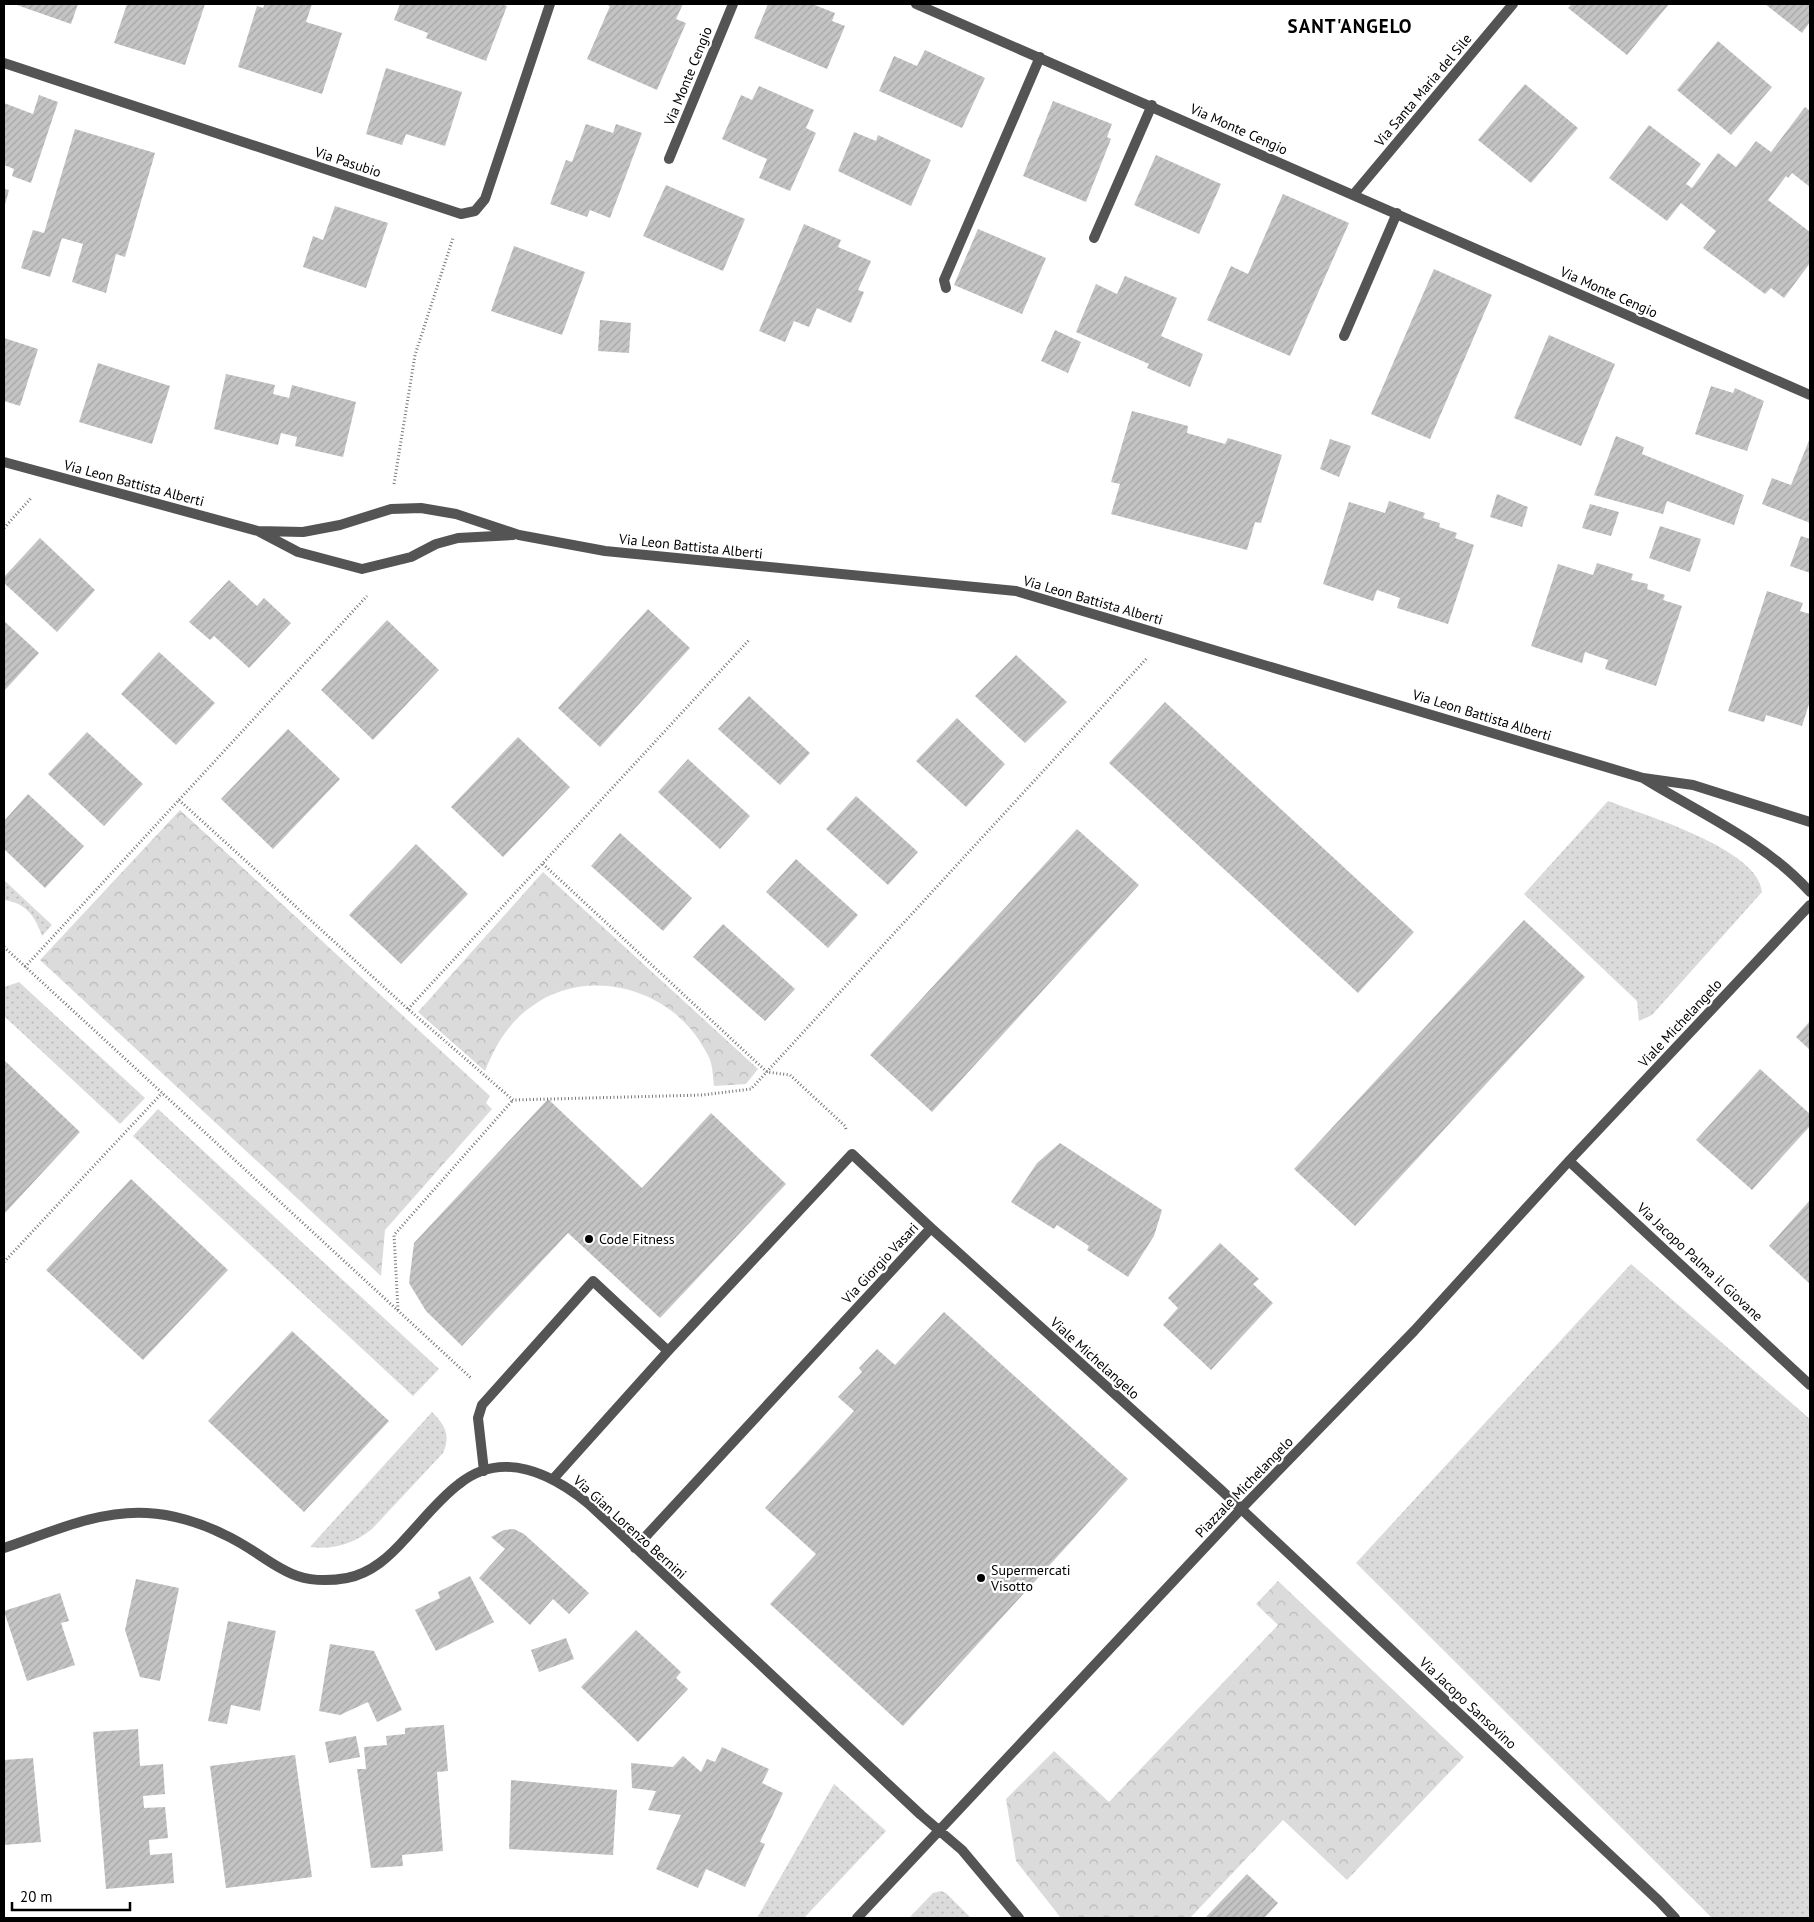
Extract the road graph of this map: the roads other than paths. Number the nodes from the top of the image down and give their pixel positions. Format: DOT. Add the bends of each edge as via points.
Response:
graph roads {
  1 [pos="550,4"];
  2 [pos="733,4"];
  3 [pos="916,4"];
  4 [pos="1513,4"];
  5 [pos="1040,57"];
  6 [pos="4,63"];
  7 [pos="1152,105"];
  8 [pos="669,159"];
  9 [pos="1354,194"];
  10 [pos="1397,213"];
  11 [pos="1094,238"];
  12 [pos="946,288"];
  13 [pos="1344,336"];
  14 [pos="1810,395"];
  15 [pos="4,462"];
  16 [pos="258,531"];
  17 [pos="519,535"];
  18 [pos="1643,778"];
  19 [pos="1810,822"];
  20 [pos="1810,892"];
  21 [pos="1810,904"];
  22 [pos="1569,1160"];
  23 [pos="931,1228"];
  24 [pos="668,1351"];
  25 [pos="1810,1385"];
  26 [pos="484,1471"];
  27 [pos="554,1478"];
  28 [pos="1242,1509"];
  29 [pos="4,1548"];
  30 [pos="635,1548"];
  31 [pos="938,1831"];
  32 [pos="857,1918"];
  33 [pos="1019,1918"];
  34 [pos="1675,1918"];
  1 -- 6 [label="street, Via Pasubio" via="485,199 475,211 462,214"];
  2 -- 8 [label="street, Via Monte Cengio"];
  3 -- 5 [label="street, Via Monte Cengio"];
  4 -- 9 [label="street, Via Santa Maria del Sile"];
  5 -- 7 [label="street, Via Monte Cengio"];
  5 -- 12 [label="street" via="944,280"];
  7 -- 9 [label="street, Via Monte Cengio"];
  7 -- 11 [label="street"];
  9 -- 10 [label="street, Via Monte Cengio"];
  10 -- 13 [label="street"];
  10 -- 14 [label="street, Via Monte Cengio"];
  15 -- 16 [label="street, Via Leon Battista Alberti"];
  16 -- 17 [label="street, Via Leon Battista Alberti" via="303,532 340,526 390,509 421,508 456,514"];
  16 -- 17 [label="street, Via Leon Battista Alberti" via="298,552 362,568 411,557 436,544 458,538"];
  17 -- 18 [label="street, Via Leon Battista Alberti" via="605,551 1016,591"];
  18 -- 19 [label="street, Via Leon Battista Alberti" via="1693,785"];
  18 -- 20 [label="street, Via Leon Battista Alberti" via="1759,846 1789,869"];
  21 -- 22 [label="street, Viale Michelangelo"];
  22 -- 25 [label="street, Via Jacopo Palma il Giovane"];
  22 -- 28 [label="street, Piazzale Michelangelo" via="1414,1331"];
  23 -- 24 [label="street, Via Giorgio Vasari" via="852,1154"];
  23 -- 28 [label="street, Viale Michelangelo"];
  23 -- 30 [label="street, Via Giorgio Vasari"];
  24 -- 26 [label="street" via="593,1281 482,1405 478,1418"];
  24 -- 27 [label="street"];
  26 -- 27 [label="street, Via Gian Lorenzo Bernini" via="520,1467"];
  26 -- 29 [label="street, Via Gian Lorenzo Bernini" via="459,1483 380,1564 348,1578 300,1578 224,1534 198,1524 147,1513 109,1516"];
  27 -- 30 [label="street, Via Gian Lorenzo Bernini" via="589,1504"];
  28 -- 31 [label="street, Piazzale Michelangelo"];
  28 -- 34 [label="street, Via Jacopo Sansovino"];
  30 -- 31 [label="street, Via Gian Lorenzo Bernini"];
  31 -- 32 [label="street"];
  31 -- 33 [label="street, Via Gian Lorenzo Bernini" via="962,1850"];
}
